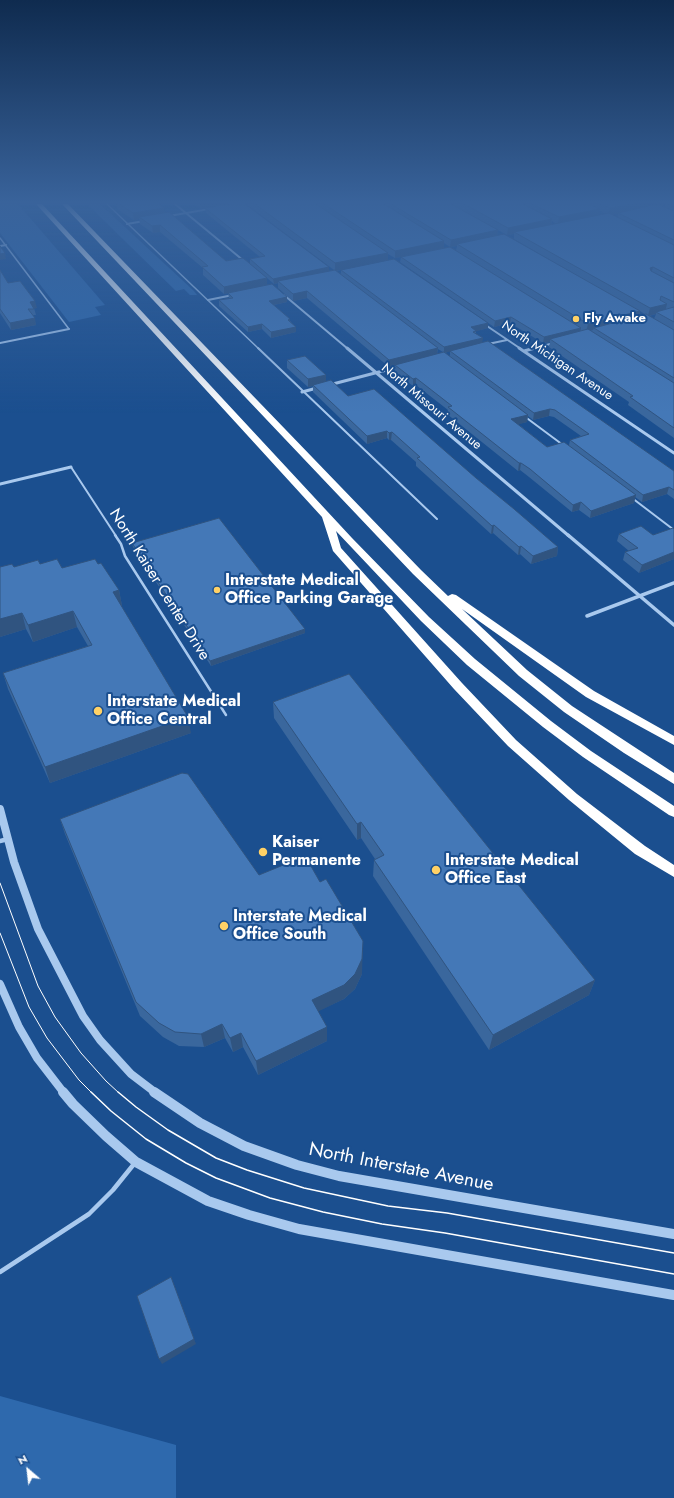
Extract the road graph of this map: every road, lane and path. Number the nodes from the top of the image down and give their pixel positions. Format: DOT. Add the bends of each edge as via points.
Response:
graph roads {
  1 [pos="28,274"];
  2 [pos="104,274"];
  3 [pos="132,274"];
  4 [pos="180,274"];
  5 [pos="279,291"];
  6 [pos="238,294"];
  7 [pos="208,300"];
  8 [pos="482,322"];
  9 [pos="69,329"];
  10 [pos="508,340"];
  11 [pos="0,343"];
  12 [pos="555,343"];
  13 [pos="482,346"];
  14 [pos="524,351"];
  15 [pos="403,366"];
  16 [pos="376,373"];
  17 [pos="325,386"];
  18 [pos="317,388"];
  19 [pos="302,392"];
  20 [pos="519,412"];
  21 [pos="568,450"];
  22 [pos="674,453"];
  23 [pos="71,467"];
  24 [pos="0,484"];
  25 [pos="631,497"];
  26 [pos="326,514"];
  27 [pos="437,519"];
  28 [pos="674,530"];
  29 [pos="418,572"];
  30 [pos="674,583"];
  31 [pos="640,596"];
  32 [pos="587,616"];
  33 [pos="674,625"];
  34 [pos="226,715"];
  35 [pos="674,741"];
  36 [pos="674,779"];
  37 [pos="0,809"];
  38 [pos="674,812"];
  39 [pos="4,840"];
  40 [pos="674,872"];
  41 [pos="0,984"];
  42 [pos="136,1162"];
  43 [pos="674,1234"];
  44 [pos="0,1272"];
  45 [pos="674,1295"];
  1 -- 9 [label="lane"];
  2 -- 26 [label="highway"];
  3 -- 29 [label="highway"];
  4 -- 7 [label="lane"];
  5 -- 16 [label="street, North Missouri Avenue"];
  6 -- 7 [label="street"];
  7 -- 19 [label="lane"];
  8 -- 10 [label="street, North Michigan Avenue"];
  9 -- 11 [label="street"];
  10 -- 13 [label="street"];
  10 -- 14 [label="street, North Michigan Avenue"];
  12 -- 14 [label="street"];
  14 -- 22 [label="street, North Michigan Avenue"];
  15 -- 16 [label="street"];
  16 -- 17 [label="street"];
  16 -- 31 [label="street, North Missouri Avenue"];
  18 -- 19 [label="street"];
  19 -- 27 [label="lane"];
  20 -- 21 [label="lane"];
  23 -- 24 [label="street"];
  23 -- 34 [label="lane, North Kaiser Center Drive"];
  25 -- 28 [label="lane"];
  26 -- 38 [label="highway" via="386,580 471,662 587,754"];
  26 -- 40 [label="highway" via="336,549 512,743 573,797 640,850"];
  29 -- 35 [label="highway" via="551,668 618,711"];
  29 -- 36 [label="highway" via="523,673 568,709"];
  30 -- 31 [label="street"];
  31 -- 32 [label="street"];
  31 -- 33 [label="street, North Missouri Avenue"];
  37 -- 39 [label="street, North Interstate Avenue"];
  39 -- 43 [label="street, North Interstate Avenue" via="38,929 83,1016 100,1040 131,1074 200,1123 244,1146 338,1176"];
  41 -- 42 [label="street" via="19,1027 37,1058 73,1104"];
  42 -- 44 [label="lane" via="89,1214"];
  42 -- 45 [label="street" via="208,1201 299,1229"];
}
